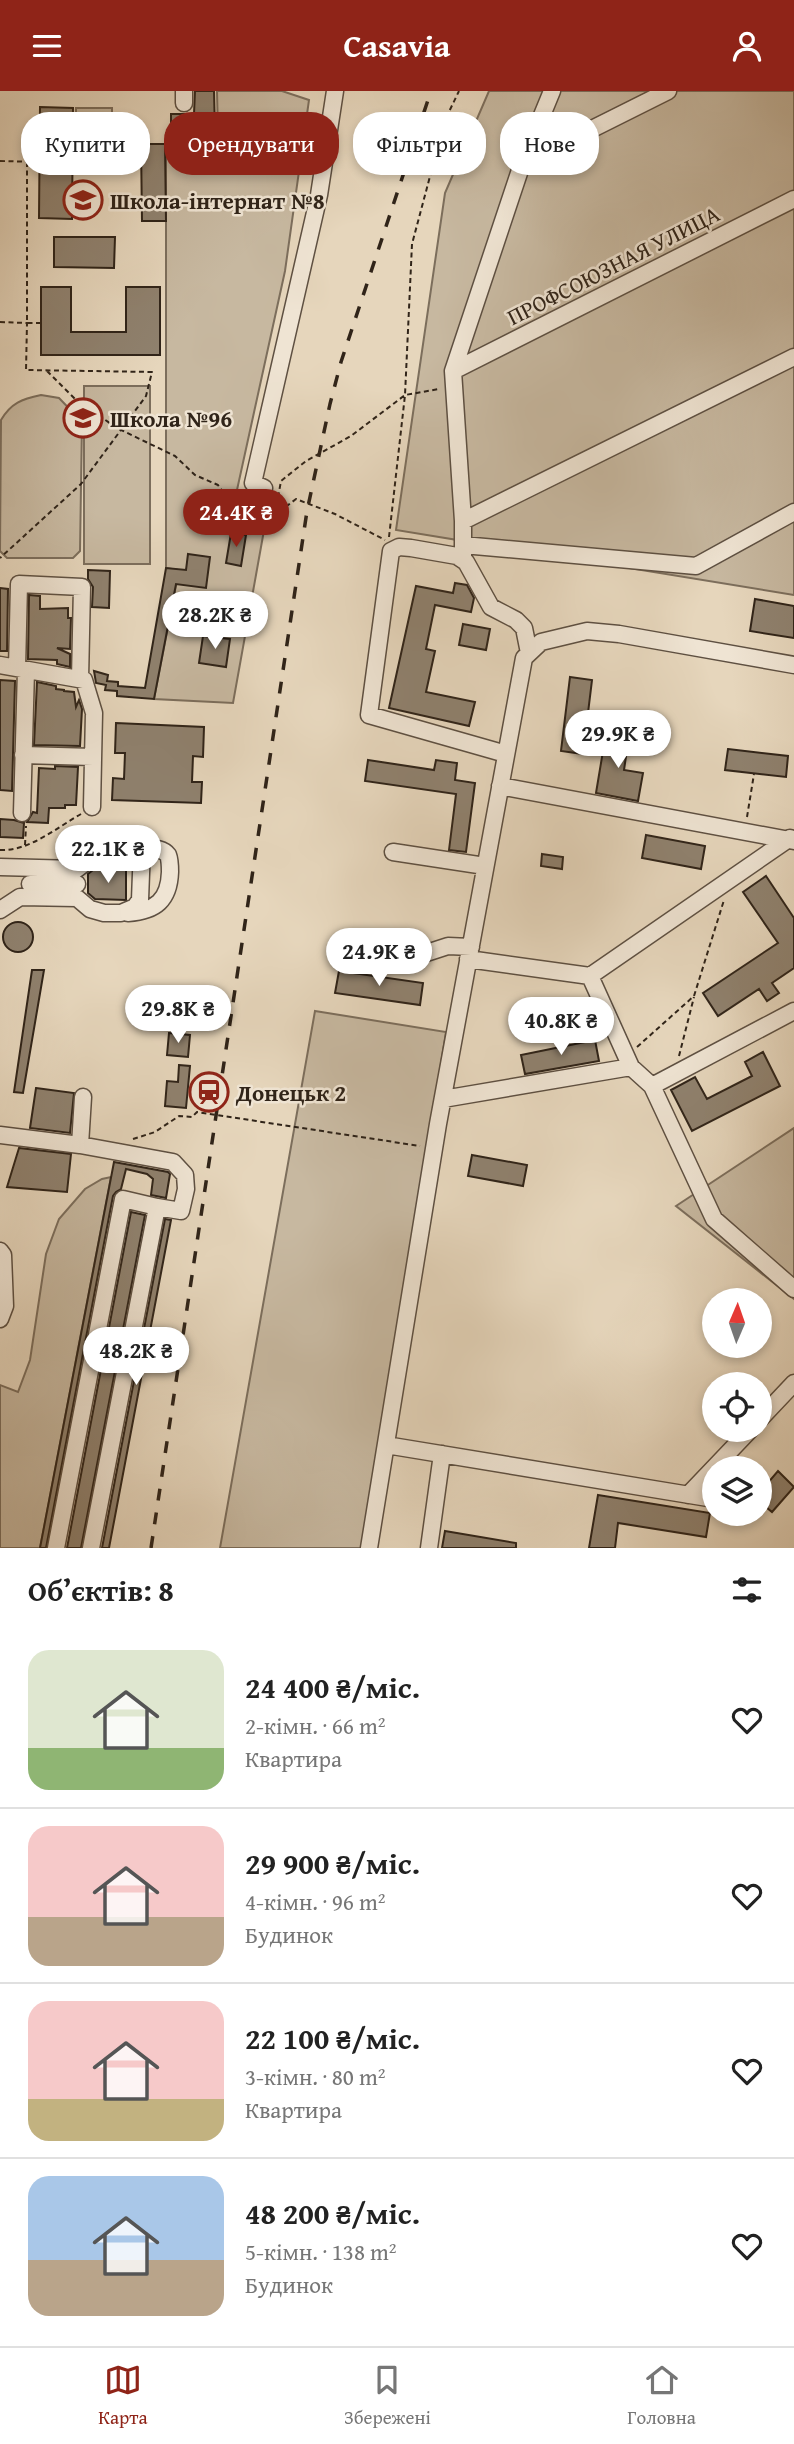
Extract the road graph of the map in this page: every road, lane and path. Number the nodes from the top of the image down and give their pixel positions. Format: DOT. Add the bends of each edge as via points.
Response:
graph roads {
  1 [pos="335,91"];
  2 [pos="458,91"];
  3 [pos="552,91"];
  4 [pos="668,91"];
  5 [pos="543,112"];
  6 [pos="599,126"];
  7 [pos="0,161"];
  8 [pos="21,162"];
  9 [pos="27,175"];
  10 [pos="519,175"];
  11 [pos="794,199"];
  12 [pos="0,322"];
  13 [pos="27,323"];
  14 [pos="41,323"];
  15 [pos="794,357"];
  16 [pos="453,379"];
  17 [pos="405,395"];
  18 [pos="264,488"];
  19 [pos="794,512"];
  20 [pos="275,515"];
  21 [pos="463,521"];
  22 [pos="463,552"];
  23 [pos="0,558"];
  24 [pos="529,653"];
  25 [pos="794,664"];
  26 [pos="0,665"];
  27 [pos="21,669"];
  28 [pos="80,679"];
  29 [pos="506,754"];
  30 [pos="23,755"];
  31 [pos="93,757"];
  32 [pos="754,774"];
  33 [pos="500,786"];
  34 [pos="92,807"];
  35 [pos="22,813"];
  36 [pos="745,832"];
  37 [pos="791,839"];
  38 [pos="25,846"];
  39 [pos="142,848"];
  40 [pos="0,850"];
  41 [pos="393,852"];
  42 [pos="485,866"];
  43 [pos="0,867"];
  44 [pos="23,868"];
  45 [pos="730,879"];
  46 [pos="77,884"];
  47 [pos="25,890"];
  48 [pos="0,910"];
  49 [pos="121,913"];
  50 [pos="337,950"];
  51 [pos="470,953"];
  52 [pos="590,976"];
  53 [pos="694,996"];
  54 [pos="794,1011"];
  55 [pos="628,1062"];
  56 [pos="674,1075"];
  57 [pos="652,1086"];
  58 [pos="83,1097"];
  59 [pos="443,1100"];
  60 [pos="0,1135"];
  61 [pos="126,1142"];
  62 [pos="80,1145"];
  63 [pos="434,1148"];
  64 [pos="157,1207"];
  65 [pos="0,1251"];
  66 [pos="794,1289"];
  67 [pos="0,1319"];
  68 [pos="794,1383"];
  69 [pos="772,1406"];
  70 [pos="739,1442"];
  71 [pos="386,1445"];
  72 [pos="442,1454"];
  73 [pos="688,1495"];
  74 [pos="702,1497"];
  75 [pos="56,1548"];
  76 [pos="91,1548"];
  77 [pos="369,1548"];
  78 [pos="429,1548"];
  1 -- 18 [label="lane" via="319,195 253,483"];
  2 -- 17 [label="path" via="445,120 412,244"];
  3 -- 5 [label="lane"];
  4 -- 6 [label="lane"];
  7 -- 8 [label="path"];
  9 -- 13 [label="path"];
  10 -- 16 [label="lane"];
  11 -- 16 [label="lane, ПРОФСОЮЗНАЯ УЛИЦА"];
  12 -- 13 [label="path"];
  13 -- 14 [label="path"];
  13 -- 23 [label="path" via="26,370 152,372 146,396 81,484"];
  15 -- 21 [label="lane"];
  16 -- 17 [label="path"];
  16 -- 21 [label="lane"];
  17 -- 20 [label="path" via="281,481"];
  19 -- 22 [label="lane" via="696,566"];
  21 -- 22 [label="lane"];
  22 -- 24 [label="lane" via="491,607 524,628"];
  22 -- 29 [label="lane" via="457,556 390,546 369,715"];
  24 -- 25 [label="lane" via="541,642 587,631"];
  24 -- 29 [label="lane" via="524,658"];
  26 -- 27 [label="lane"];
  27 -- 28 [label="lane"];
  27 -- 28 [label="lane" via="19,584 82,587"];
  27 -- 30 [label="lane"];
  28 -- 31 [label="lane" via="94,713"];
  29 -- 33 [label="lane"];
  30 -- 31 [label="lane"];
  30 -- 35 [label="lane"];
  31 -- 34 [label="lane"];
  32 -- 36 [label="path"];
  33 -- 36 [label="lane"];
  33 -- 42 [label="lane"];
  34 -- 38 [label="path"];
  35 -- 38 [label="path" via="26,813"];
  36 -- 37 [label="lane"];
  37 -- 45 [label="lane"];
  38 -- 40 [label="path"];
  39 -- 46 [label="lane" via="99,852"];
  39 -- 49 [label="lane" via="140,900"];
  39 -- 49 [label="lane" via="167,855 169,888 150,909"];
  41 -- 42 [label="lane"];
  42 -- 51 [label="lane"];
  43 -- 44 [label="lane"];
  44 -- 46 [label="lane"];
  44 -- 47 [label="lane"];
  45 -- 52 [label="lane"];
  45 -- 53 [label="path"];
  46 -- 47 [label="lane"];
  46 -- 49 [label="lane" via="90,909"];
  47 -- 48 [label="lane"];
  50 -- 51 [label="lane" via="408,959 448,946"];
  51 -- 52 [label="lane"];
  51 -- 59 [label="lane"];
  52 -- 55 [label="lane"];
  53 -- 55 [label="path"];
  53 -- 56 [label="path"];
  54 -- 56 [label="lane"];
  55 -- 57 [label="lane"];
  55 -- 59 [label="lane"];
  56 -- 57 [label="lane"];
  57 -- 66 [label="lane" via="714,1219"];
  58 -- 62 [label="lane"];
  59 -- 63 [label="lane"];
  60 -- 62 [label="lane"];
  61 -- 63 [label="path" via="197,1112"];
  62 -- 64 [label="lane" via="173,1162 185,1175 181,1212"];
  63 -- 71 [label="lane"];
  64 -- 75 [label="lane" via="123,1199"];
  64 -- 76 [label="lane"];
  65 -- 67 [label="lane" via="5,1307"];
  68 -- 69 [label="lane"];
  70 -- 73 [label="lane"];
  71 -- 72 [label="lane"];
  71 -- 77 [label="lane"];
  72 -- 73 [label="lane"];
  72 -- 78 [label="lane"];
  73 -- 74 [label="lane"];
}
